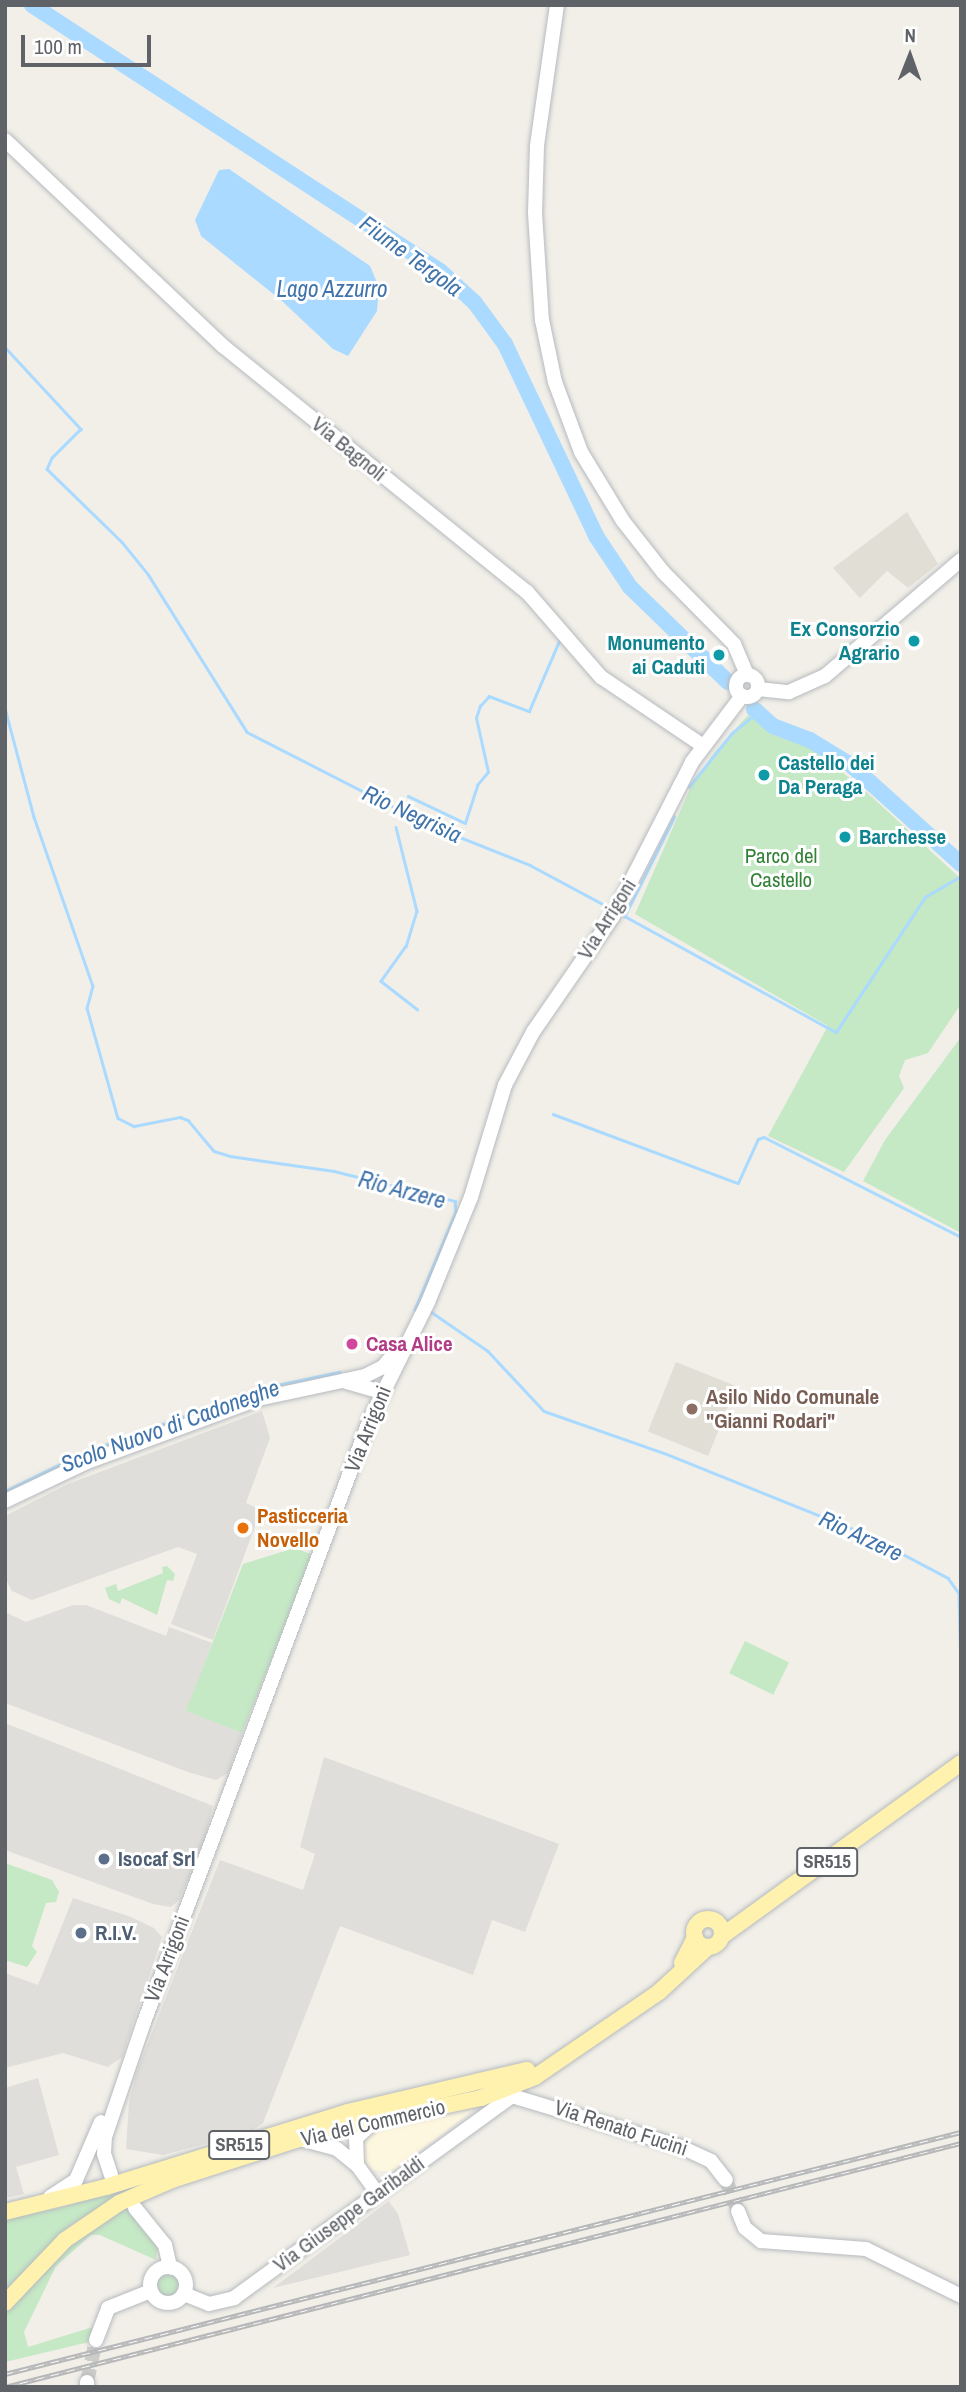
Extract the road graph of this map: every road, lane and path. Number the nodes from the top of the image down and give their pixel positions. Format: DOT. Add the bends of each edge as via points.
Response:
graph roads {
  1 [pos="557,5"];
  2 [pos="5,140"];
  3 [pos="961,560"];
  4 [pos="747,674"];
  5 [pos="758,690"];
  6 [pos="742,696"];
  7 [pos="702,745"];
  8 [pos="414,1330"];
  9 [pos="360,1383"];
  10 [pos="381,1392"];
  11 [pos="372,1415"];
  12 [pos="5,1501"];
  13 [pos="961,1763"];
  14 [pos="741,1920"];
  15 [pos="715,1921"];
  16 [pos="722,1936"];
  17 [pos="701,1942"];
  18 [pos="535,2072"];
  19 [pos="120,2087"];
  20 [pos="506,2099"];
  21 [pos="375,2121"];
  22 [pos="300,2139"];
  23 [pos="357,2165"];
  24 [pos="111,2175"];
  25 [pos="726,2180"];
  26 [pos="377,2193"];
  27 [pos="135,2208"];
  28 [pos="738,2211"];
  29 [pos="7,2212"];
  30 [pos="170,2267"];
  31 [pos="151,2291"];
  32 [pos="184,2294"];
  33 [pos="961,2296"];
  34 [pos="5,2304"];
  35 [pos="96,2340"];
  1 -- 4 [label="street" via="537,146 535,213 539,293 555,382 576,440 609,500 663,572 734,644"];
  2 -- 7 [label="street, Via Bagnoli" via="223,346 527,592 601,677"];
  3 -- 5 [label="street" via="825,676 789,692"];
  4 -- 5 [label="street" via="757,679"];
  4 -- 6 [label="street" via="736,682"];
  5 -- 6 [label="street"];
  6 -- 7 [label="street, Via Arrigoni"];
  7 -- 8 [label="street, Via Arrigoni" via="616,911 511,1070 471,1197"];
  8 -- 9 [label="street" via="383,1367"];
  8 -- 10 [label="street, Via Arrigoni"];
  9 -- 10 [label="street"];
  9 -- 11 [label="street"];
  9 -- 12 [label="street" via="341,1381 258,1399 88,1462"];
  10 -- 11 [label="street, Via Arrigoni"];
  11 -- 19 [label="street, Via Arrigoni"];
  13 -- 14 [label="main road, SR515"];
  14 -- 15 [label="main road"];
  14 -- 16 [label="main road, SR515"];
  15 -- 16 [label="main road"];
  15 -- 17 [label="main road, SR515" via="699,1923"];
  16 -- 17 [label="main road, SR515"];
  17 -- 18 [label="main road, SR515" via="673,1972"];
  18 -- 21 [label="main road, Via del Commercio / SR515" via="481,2098"];
  18 -- 29 [label="main road, Via del Commercio / SR515" via="348,2112 106,2187"];
  19 -- 24 [label="street, Via Arrigoni" via="103,2146"];
  19 -- 29 [label="street, Via Arrigoni" via="76,2180 58,2194"];
  20 -- 25 [label="street, Via Renato Fucini" via="526,2097 681,2147 711,2161"];
  20 -- 26 [label="street, Via Giuseppe Garibaldi"];
  21 -- 22 [label="main road, Via del Commercio / SR515"];
  21 -- 23 [label="street" via="356,2138"];
  22 -- 23 [label="street" via="337,2149"];
  22 -- 34 [label="main road, Via del Commercio / SR515" via="172,2179 119,2203 65,2240"];
  23 -- 26 [label="street"];
  26 -- 32 [label="street, Via Giuseppe Garibaldi" via="234,2298 209,2304"];
  27 -- 30 [label="street" via="165,2245"];
  28 -- 33 [label="street" via="745,2228 761,2241 866,2249"];
  30 -- 31 [label="street" via="153,2275"];
  30 -- 32 [label="street" via="185,2277"];
  31 -- 32 [label="street, Via Giuseppe Garibaldi" via="158,2300 169,2303"];
  31 -- 35 [label="street" via="108,2308"];
}
